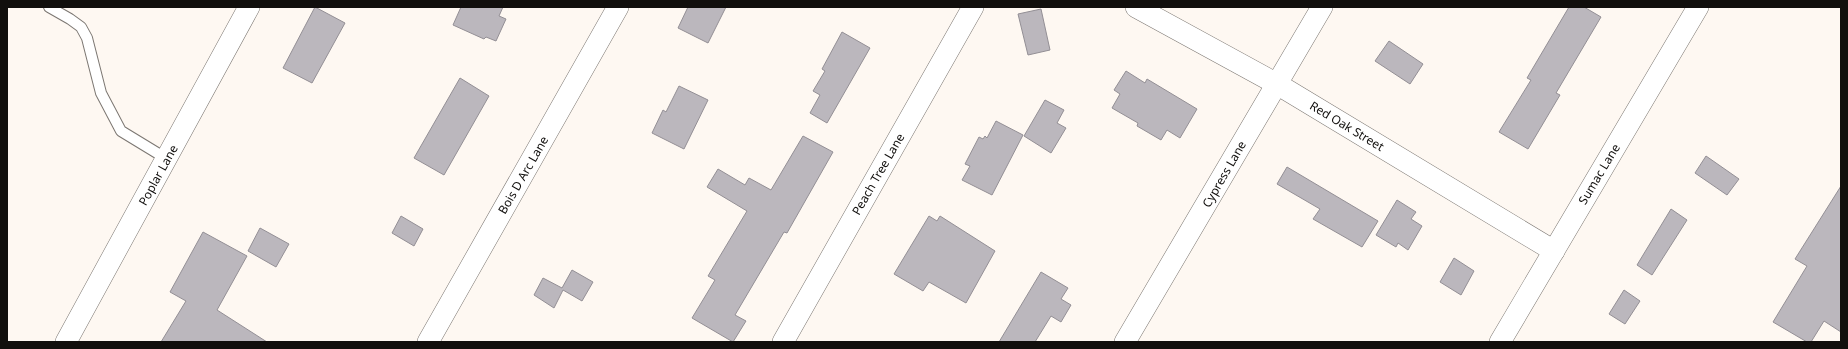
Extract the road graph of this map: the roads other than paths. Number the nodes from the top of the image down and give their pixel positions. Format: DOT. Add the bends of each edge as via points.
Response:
graph roads {
  1 [pos="49,7"];
  2 [pos="250,7"];
  3 [pos="618,7"];
  4 [pos="973,7"];
  5 [pos="1136,7"];
  6 [pos="1322,7"];
  7 [pos="1698,7"];
  8 [pos="1277,84"];
  9 [pos="167,159"];
  10 [pos="1554,251"];
  11 [pos="66,342"];
  12 [pos="428,342"];
  13 [pos="783,342"];
  14 [pos="1125,342"];
  15 [pos="1500,342"];
  1 -- 9 [label="lane" via="81,27 87,38 101,93 121,131"];
  2 -- 9 [label="street, Poplar Lane"];
  3 -- 12 [label="street, Bois D Arc Lane"];
  4 -- 13 [label="street, Peach Tree Lane"];
  5 -- 8 [label="street, Red Oak Street"];
  6 -- 8 [label="street, Cypress Lane"];
  7 -- 10 [label="street, Sumac Lane"];
  8 -- 10 [label="street, Red Oak Street"];
  8 -- 14 [label="street, Cypress Lane"];
  9 -- 11 [label="street, Poplar Lane"];
  10 -- 15 [label="street, Sumac Lane"];
}
